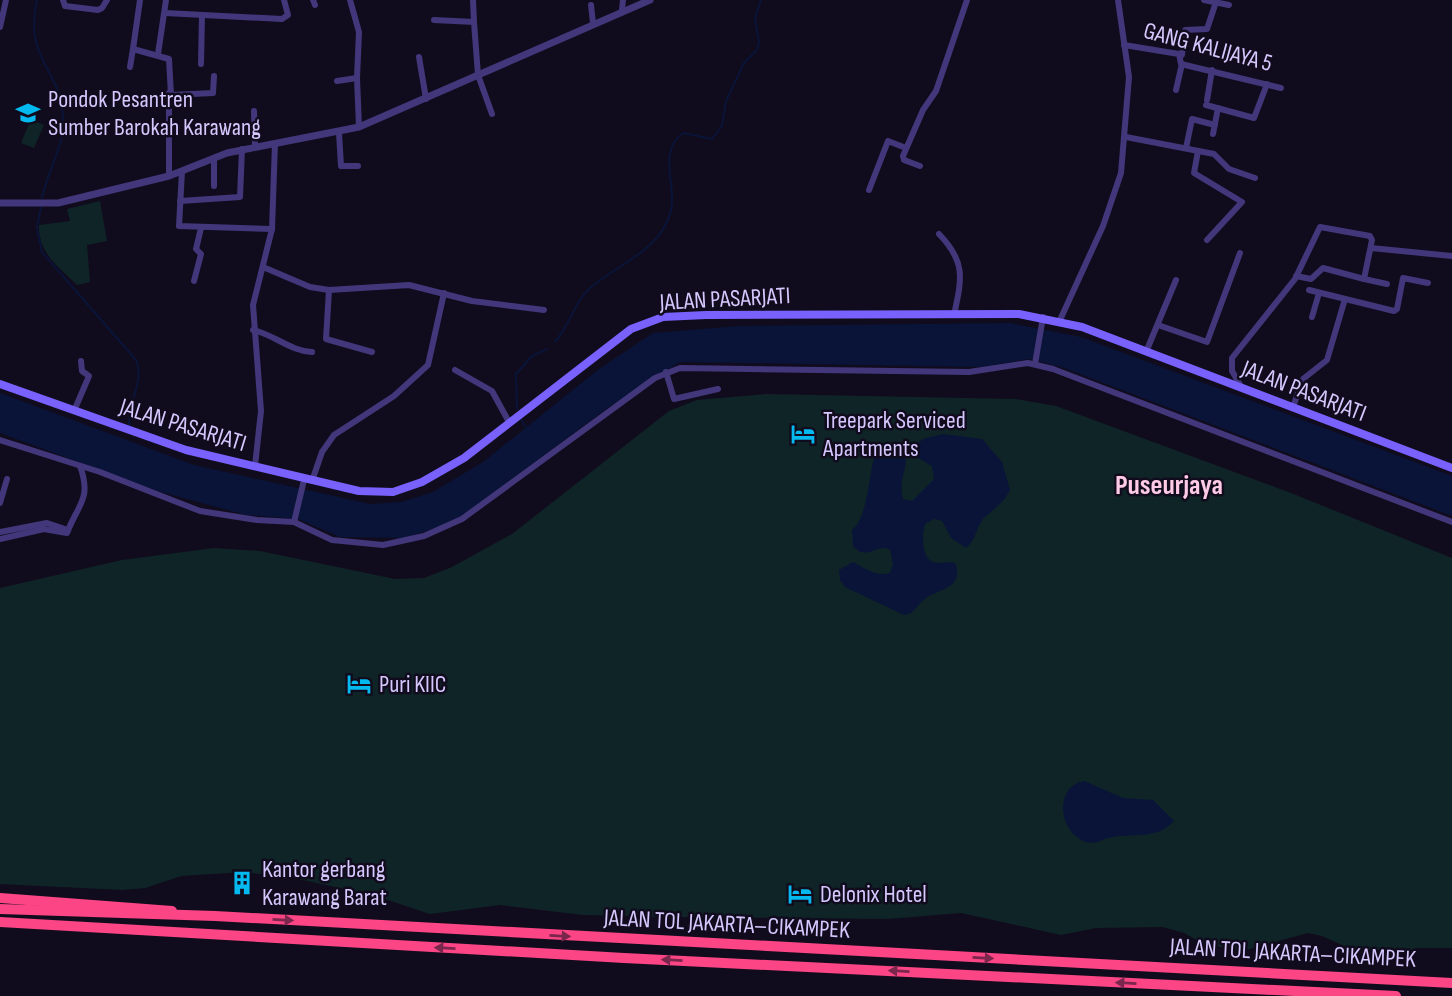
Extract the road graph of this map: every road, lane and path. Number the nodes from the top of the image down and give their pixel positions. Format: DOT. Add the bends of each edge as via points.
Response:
graph roads {
  1 [pos="6,0"];
  2 [pos="63,0"];
  3 [pos="107,0"];
  4 [pos="139,0"];
  5 [pos="166,0"];
  6 [pos="284,0"];
  7 [pos="350,0"];
  8 [pos="473,0"];
  9 [pos="623,0"];
  10 [pos="650,0"];
  11 [pos="967,0"];
  12 [pos="1118,0"];
  13 [pos="1204,0"];
  14 [pos="1216,2"];
  15 [pos="591,5"];
  16 [pos="1229,5"];
  17 [pos="622,10"];
  18 [pos="165,13"];
  19 [pos="202,15"];
  20 [pos="434,20"];
  21 [pos="474,22"];
  22 [pos="593,23"];
  23 [pos="0,27"];
  24 [pos="1124,45"];
  25 [pos="133,49"];
  26 [pos="158,54"];
  27 [pos="1182,55"];
  28 [pos="419,57"];
  29 [pos="201,64"];
  30 [pos="1182,64"];
  31 [pos="130,66"];
  32 [pos="1212,70"];
  33 [pos="478,75"];
  34 [pos="214,76"];
  35 [pos="357,78"];
  36 [pos="337,81"];
  37 [pos="1267,84"];
  38 [pos="1281,88"];
  39 [pos="1176,90"];
  40 [pos="169,93"];
  41 [pos="426,99"];
  42 [pos="1218,108"];
  43 [pos="254,111"];
  44 [pos="492,114"];
  45 [pos="1215,125"];
  46 [pos="359,127"];
  47 [pos="339,133"];
  48 [pos="1213,134"];
  49 [pos="1126,137"];
  50 [pos="275,143"];
  51 [pos="255,146"];
  52 [pos="906,148"];
  53 [pos="1186,148"];
  54 [pos="242,149"];
  55 [pos="1198,151"];
  56 [pos="214,158"];
  57 [pos="358,166"];
  58 [pos="920,166"];
  59 [pos="182,172"];
  60 [pos="169,176"];
  61 [pos="1255,178"];
  62 [pos="214,186"];
  63 [pos="869,190"];
  64 [pos="180,201"];
  65 [pos="0,203"];
  66 [pos="201,228"];
  67 [pos="272,229"];
  68 [pos="939,234"];
  69 [pos="1207,240"];
  70 [pos="1371,247"];
  71 [pos="1240,253"];
  72 [pos="1452,256"];
  73 [pos="263,267"];
  74 [pos="1296,276"];
  75 [pos="1364,279"];
  76 [pos="1176,280"];
  77 [pos="194,281"];
  78 [pos="1428,283"];
  79 [pos="1387,284"];
  80 [pos="329,290"];
  81 [pos="1309,290"];
  82 [pos="444,293"];
  83 [pos="1319,293"];
  84 [pos="1345,299"];
  85 [pos="544,310"];
  86 [pos="954,314"];
  87 [pos="1312,317"];
  88 [pos="1060,320"];
  89 [pos="1043,321"];
  90 [pos="1158,325"];
  91 [pos="253,330"];
  92 [pos="312,352"];
  93 [pos="372,352"];
  94 [pos="1146,352"];
  95 [pos="82,361"];
  96 [pos="1035,364"];
  97 [pos="455,370"];
  98 [pos="666,372"];
  99 [pos="0,384"];
  100 [pos="1242,388"];
  101 [pos="718,389"];
  102 [pos="1293,407"];
  103 [pos="74,411"];
  104 [pos="509,422"];
  105 [pos="0,440"];
  106 [pos="80,466"];
  107 [pos="255,466"];
  108 [pos="1452,468"];
  109 [pos="7,479"];
  110 [pos="308,480"];
  111 [pos="0,503"];
  112 [pos="294,519"];
  113 [pos="1452,522"];
  114 [pos="67,531"];
  115 [pos="0,532"];
  116 [pos="0,539"];
  117 [pos="0,898"];
  118 [pos="0,909"];
  119 [pos="215,916"];
  120 [pos="1,922"];
  121 [pos="1452,983"];
  122 [pos="1396,996"];
  1 -- 23 [label="street"];
  2 -- 3 [label="street" via="65,6 98,10"];
  4 -- 25 [label="street"];
  5 -- 18 [label="street"];
  6 -- 19 [label="street" via="285,19"];
  7 -- 35 [label="street" via="359,32"];
  8 -- 21 [label="street"];
  9 -- 17 [label="street"];
  10 -- 17 [label="street"];
  11 -- 52 [label="street" via="936,91"];
  12 -- 24 [label="street"];
  13 -- 14 [label="street"];
  14 -- 16 [label="street"];
  14 -- 27 [label="street" via="1207,29 1185,30"];
  15 -- 22 [label="street"];
  17 -- 22 [label="street"];
  18 -- 19 [label="street"];
  18 -- 26 [label="street"];
  19 -- 29 [label="street"];
  20 -- 21 [label="street"];
  21 -- 33 [label="street"];
  22 -- 33 [label="street"];
  24 -- 27 [label="street, GANG KALIJAYA 5"];
  24 -- 49 [label="street" via="1129,77"];
  25 -- 26 [label="street"];
  25 -- 31 [label="street"];
  26 -- 40 [label="street" via="170,61"];
  27 -- 30 [label="street, GANG KALIJAYA 5"];
  28 -- 41 [label="street"];
  30 -- 32 [label="street, GANG KALIJAYA 5"];
  30 -- 39 [label="street"];
  32 -- 37 [label="street, GANG KALIJAYA 5"];
  32 -- 42 [label="street" via="1207,102"];
  33 -- 41 [label="street"];
  33 -- 44 [label="street"];
  34 -- 40 [label="street" via="213,93"];
  35 -- 36 [label="street"];
  35 -- 46 [label="street"];
  37 -- 38 [label="street, GANG KALIJAYA 5"];
  37 -- 42 [label="street" via="1255,118"];
  40 -- 60 [label="street"];
  41 -- 46 [label="street"];
  42 -- 45 [label="street"];
  43 -- 51 [label="street"];
  45 -- 48 [label="street"];
  45 -- 53 [label="street" via="1192,119"];
  46 -- 47 [label="street"];
  47 -- 50 [label="street"];
  47 -- 57 [label="street" via="341,166"];
  49 -- 53 [label="street"];
  49 -- 88 [label="street" via="1115,197"];
  50 -- 51 [label="street"];
  50 -- 67 [label="street"];
  51 -- 54 [label="street"];
  52 -- 58 [label="street" via="902,159"];
  52 -- 63 [label="street" via="888,141"];
  53 -- 55 [label="street"];
  54 -- 56 [label="street"];
  54 -- 64 [label="street" via="240,197"];
  55 -- 61 [label="street" via="1217,155 1229,169"];
  55 -- 69 [label="street" via="1194,173 1242,202"];
  56 -- 59 [label="street"];
  56 -- 62 [label="street"];
  59 -- 60 [label="street"];
  59 -- 64 [label="street"];
  60 -- 65 [label="street" via="42,205"];
  64 -- 66 [label="street" via="178,225"];
  66 -- 67 [label="street"];
  66 -- 77 [label="street"];
  67 -- 73 [label="street"];
  68 -- 86 [label="street" via="960,264"];
  70 -- 72 [label="street"];
  70 -- 74 [label="street" via="1370,236 1320,227"];
  70 -- 75 [label="street"];
  71 -- 90 [label="street" via="1207,342"];
  73 -- 80 [label="street" via="310,288"];
  73 -- 91 [label="street" via="254,296"];
  74 -- 75 [label="street" via="1311,279 1323,268"];
  74 -- 100 [label="street" via="1232,358 1231,370"];
  75 -- 79 [label="street"];
  76 -- 90 [label="street"];
  78 -- 84 [label="street" via="1403,278 1394,311"];
  80 -- 82 [label="street" via="409,285"];
  80 -- 93 [label="street" via="326,339"];
  81 -- 83 [label="street"];
  82 -- 85 [label="street"];
  82 -- 110 [label="street" via="428,365 394,396 334,435"];
  83 -- 84 [label="street"];
  83 -- 87 [label="street"];
  84 -- 102 [label="street" via="1327,359 1303,379"];
  86 -- 89 [label="main road, JALAN PASARJATI"];
  86 -- 104 [label="main road, JALAN PASARJATI" via="663,317 622,335"];
  88 -- 89 [label="main road, JALAN PASARJATI"];
  88 -- 94 [label="main road, JALAN PASARJATI"];
  89 -- 96 [label="street"];
  90 -- 94 [label="street"];
  91 -- 92 [label="street"];
  91 -- 107 [label="street" via="261,411"];
  94 -- 100 [label="main road, JALAN PASARJATI"];
  95 -- 103 [label="street" via="82,371 89,376"];
  96 -- 98 [label="street" via="969,372 696,366"];
  96 -- 113 [label="street"];
  97 -- 104 [label="street" via="492,391"];
  98 -- 101 [label="street" via="674,399"];
  98 -- 112 [label="street" via="462,519 424,536 383,544 332,540"];
  99 -- 103 [label="main road, JALAN PASARJATI"];
  100 -- 102 [label="main road, JALAN PASARJATI"];
  102 -- 108 [label="main road, JALAN PASARJATI"];
  103 -- 107 [label="main road, JALAN PASARJATI" via="162,443"];
  104 -- 110 [label="main road, JALAN PASARJATI" via="455,463 403,489 372,493"];
  105 -- 106 [label="street"];
  106 -- 112 [label="street" via="200,511 257,520"];
  106 -- 114 [label="street" via="86,494"];
  107 -- 110 [label="main road, JALAN PASARJATI"];
  109 -- 111 [label="street"];
  110 -- 112 [label="street"];
  114 -- 115 [label="street" via="47,523"];
  114 -- 116 [label="street" via="44,530"];
  117 -- 119 [label="highway"];
  118 -- 119 [label="highway, JALAN TOL JAKARTA–CIKAMPEK"];
  119 -- 121 [label="highway, JALAN TOL JAKARTA–CIKAMPEK, one-way"];
  122 -- 120 [label="highway, JALAN TOL JAKARTA–CIKAMPEK, one-way"];
}
